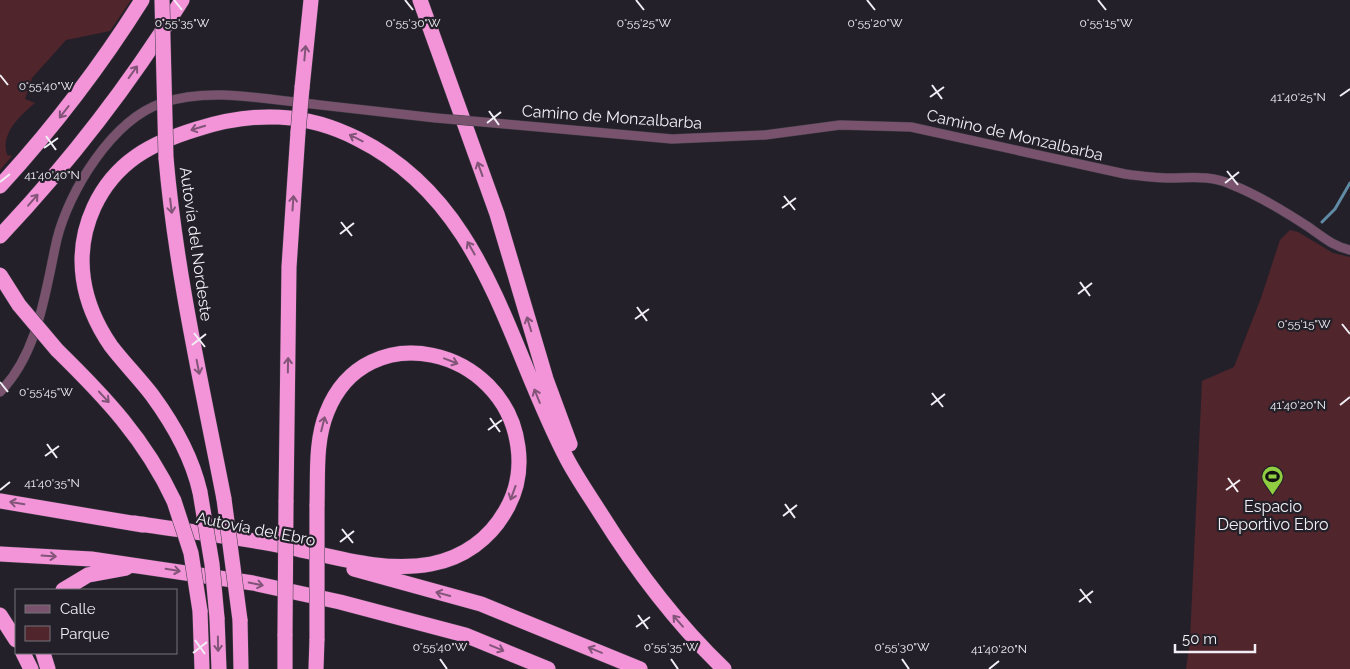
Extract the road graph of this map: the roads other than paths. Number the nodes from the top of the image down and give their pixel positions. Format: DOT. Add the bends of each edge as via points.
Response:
graph roads {
  1 [pos="142,0"];
  2 [pos="162,0"];
  3 [pos="182,0"];
  4 [pos="312,0"];
  5 [pos="420,0"];
  6 [pos="0,186"];
  7 [pos="0,236"];
  8 [pos="1350,250"];
  9 [pos="0,275"];
  10 [pos="0,392"];
  11 [pos="0,501"];
  12 [pos="593,501"];
  13 [pos="134,523"];
  14 [pos="0,554"];
  15 [pos="138,565"];
  16 [pos="65,589"];
  17 [pos="0,614"];
  18 [pos="15,638"];
  19 [pos="24,654"];
  20 [pos="43,654"];
  21 [pos="32,669"];
  22 [pos="48,669"];
  23 [pos="202,669"];
  24 [pos="219,669"];
  25 [pos="241,669"];
  26 [pos="285,669"];
  27 [pos="316,669"];
  28 [pos="548,669"];
  29 [pos="640,669"];
  30 [pos="724,669"];
  1 -- 6 [label="highway, one-way" via="73,100"];
  2 -- 25 [label="highway, Autovía del Nordeste, one-way, bridge" via="166,158 185,301 224,499 240,620"];
  7 -- 3 [label="highway, one-way" via="88,132"];
  26 -- 4 [label="highway, one-way, bridge" via="289,267 298,132"];
  12 -- 5 [label="highway, one-way" via="557,413 497,214"];
  8 -- 10 [label="street, Camino de Monzalbarba, bridge" via="1334,245 1263,201 1216,179 1201,176 1152,178 1125,174 911,127 840,126 765,135 672,139 220,96 178,98 145,112 126,126 83,177 59,232 32,343 20,366"];
  9 -- 23 [label="highway, one-way, bridge" via="30,320 107,401 136,435 159,470 174,501 191,553 200,611"];
  13 -- 11 [label="highway, Autovía del Ebro, one-way"];
  12 -- 24 [label="highway, one-way, bridge" via="555,436 484,271 457,224 418,178 399,163 320,122 256,116 178,134 150,147 106,183 90,215 84,237 82,283 94,317 111,346 152,395 172,424 191,462 200,492 212,564"];
  30 -- 12 [label="highway, one-way" via="653,590"];
  27 -- 13 [label="highway, one-way, bridge" via="317,639 317,506 320,438 327,412 339,390 366,366 405,354 444,358 480,377 507,410 515,430 518,476 513,497 501,519 484,539 464,553 442,562 417,566 378,565 274,544"];
  29 -- 13 [label="highway, Autovía del Ebro, one-way" via="481,604 296,554"];
  14 -- 15 [label="highway, one-way"];
  15 -- 16 [label="highway" via="88,576"];
  15 -- 28 [label="highway, one-way" via="253,583 340,602 465,635"];
  17 -- 18 [label="highway"];
  19 -- 21 [label="highway"];
  20 -- 22 [label="highway"];
}
